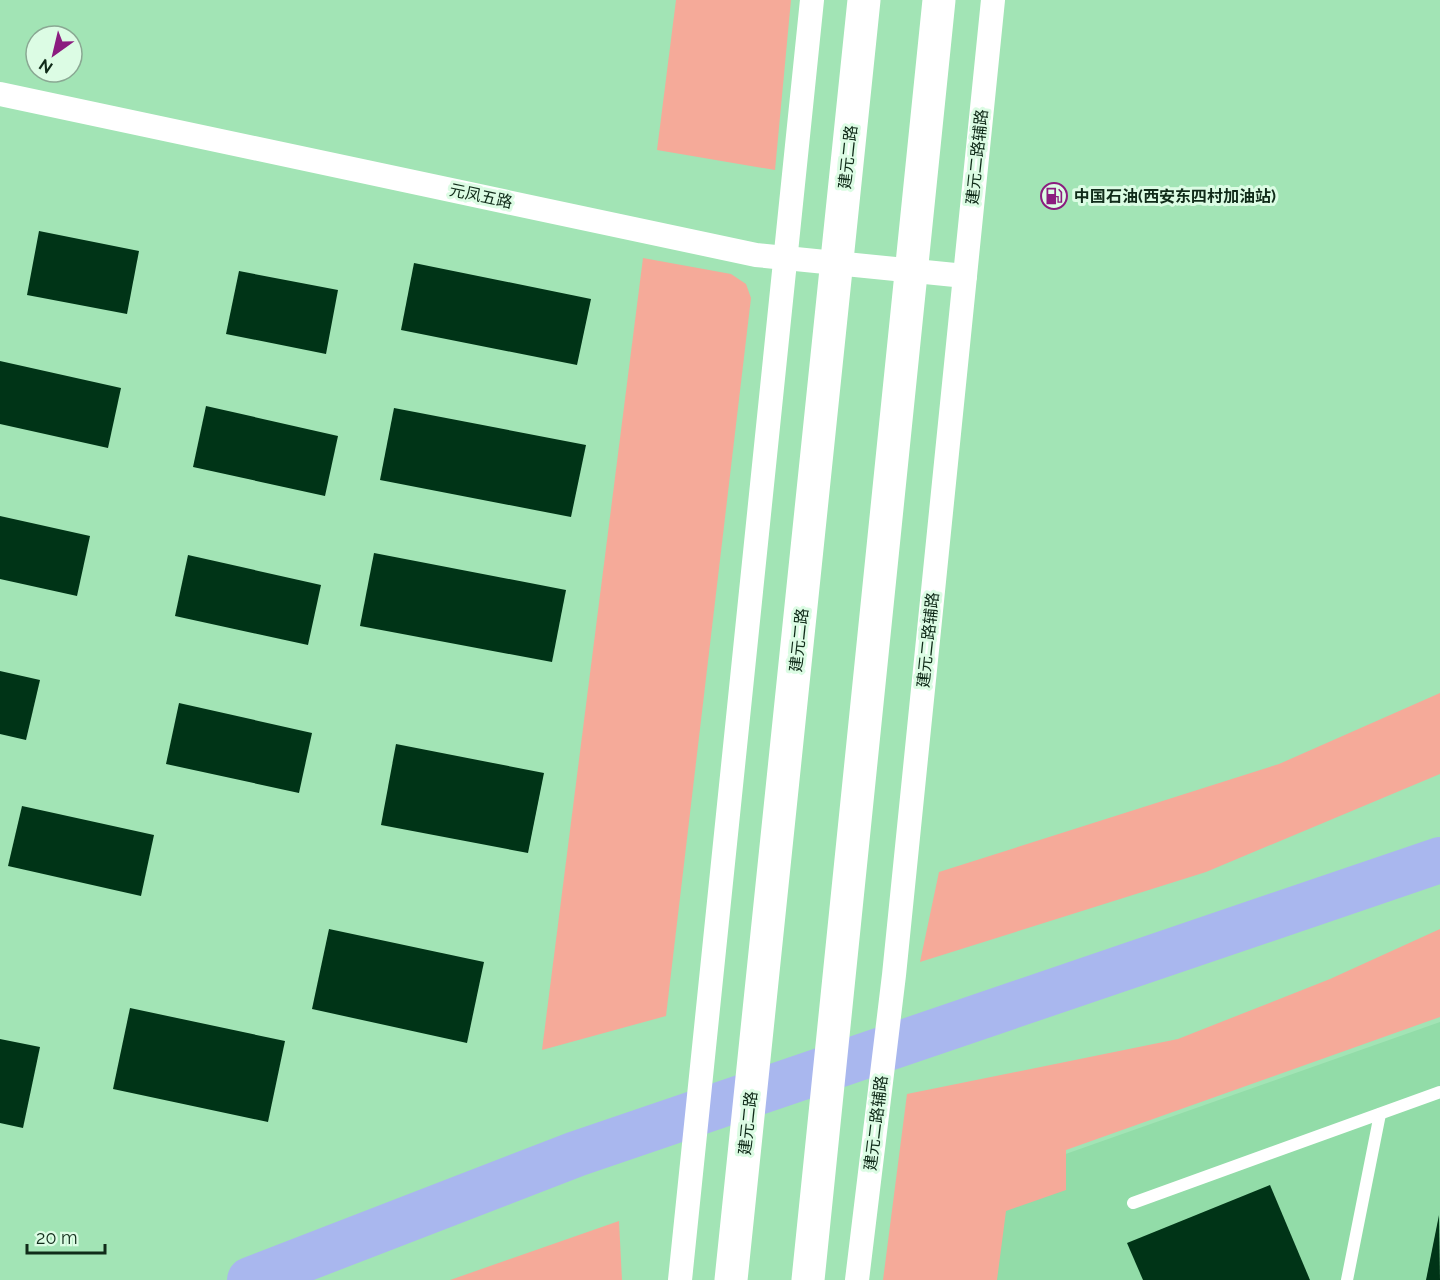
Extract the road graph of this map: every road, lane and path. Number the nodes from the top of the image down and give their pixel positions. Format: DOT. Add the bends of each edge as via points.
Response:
graph roads {
  1 [pos="812,0"];
  2 [pos="864,0"];
  3 [pos="939,0"];
  4 [pos="993,0"];
  5 [pos="0,94"];
  6 [pos="785,258"];
  7 [pos="837,263"];
  8 [pos="912,271"];
  9 [pos="965,276"];
  10 [pos="1440,1092"];
  11 [pos="1380,1114"];
  12 [pos="1133,1203"];
  13 [pos="680,1280"];
  14 [pos="731,1280"];
  15 [pos="808,1280"];
  16 [pos="857,1280"];
  17 [pos="1347,1280"];
  1 -- 6 [label="street"];
  2 -- 7 [label="main road, 建元二路"];
  3 -- 8 [label="main road"];
  4 -- 9 [label="street, 建元二路辅路"];
  5 -- 6 [label="street, 元凤五路"];
  6 -- 7 [label="street, 元凤五路"];
  6 -- 13 [label="street"];
  7 -- 8 [label="street, 元凤五路"];
  7 -- 14 [label="main road, 建元二路"];
  8 -- 9 [label="street, 元凤五路"];
  8 -- 15 [label="main road"];
  9 -- 16 [label="street, 建元二路辅路" via="894,975"];
  10 -- 11 [label="lane"];
  11 -- 12 [label="lane"];
  11 -- 17 [label="lane"];
}
